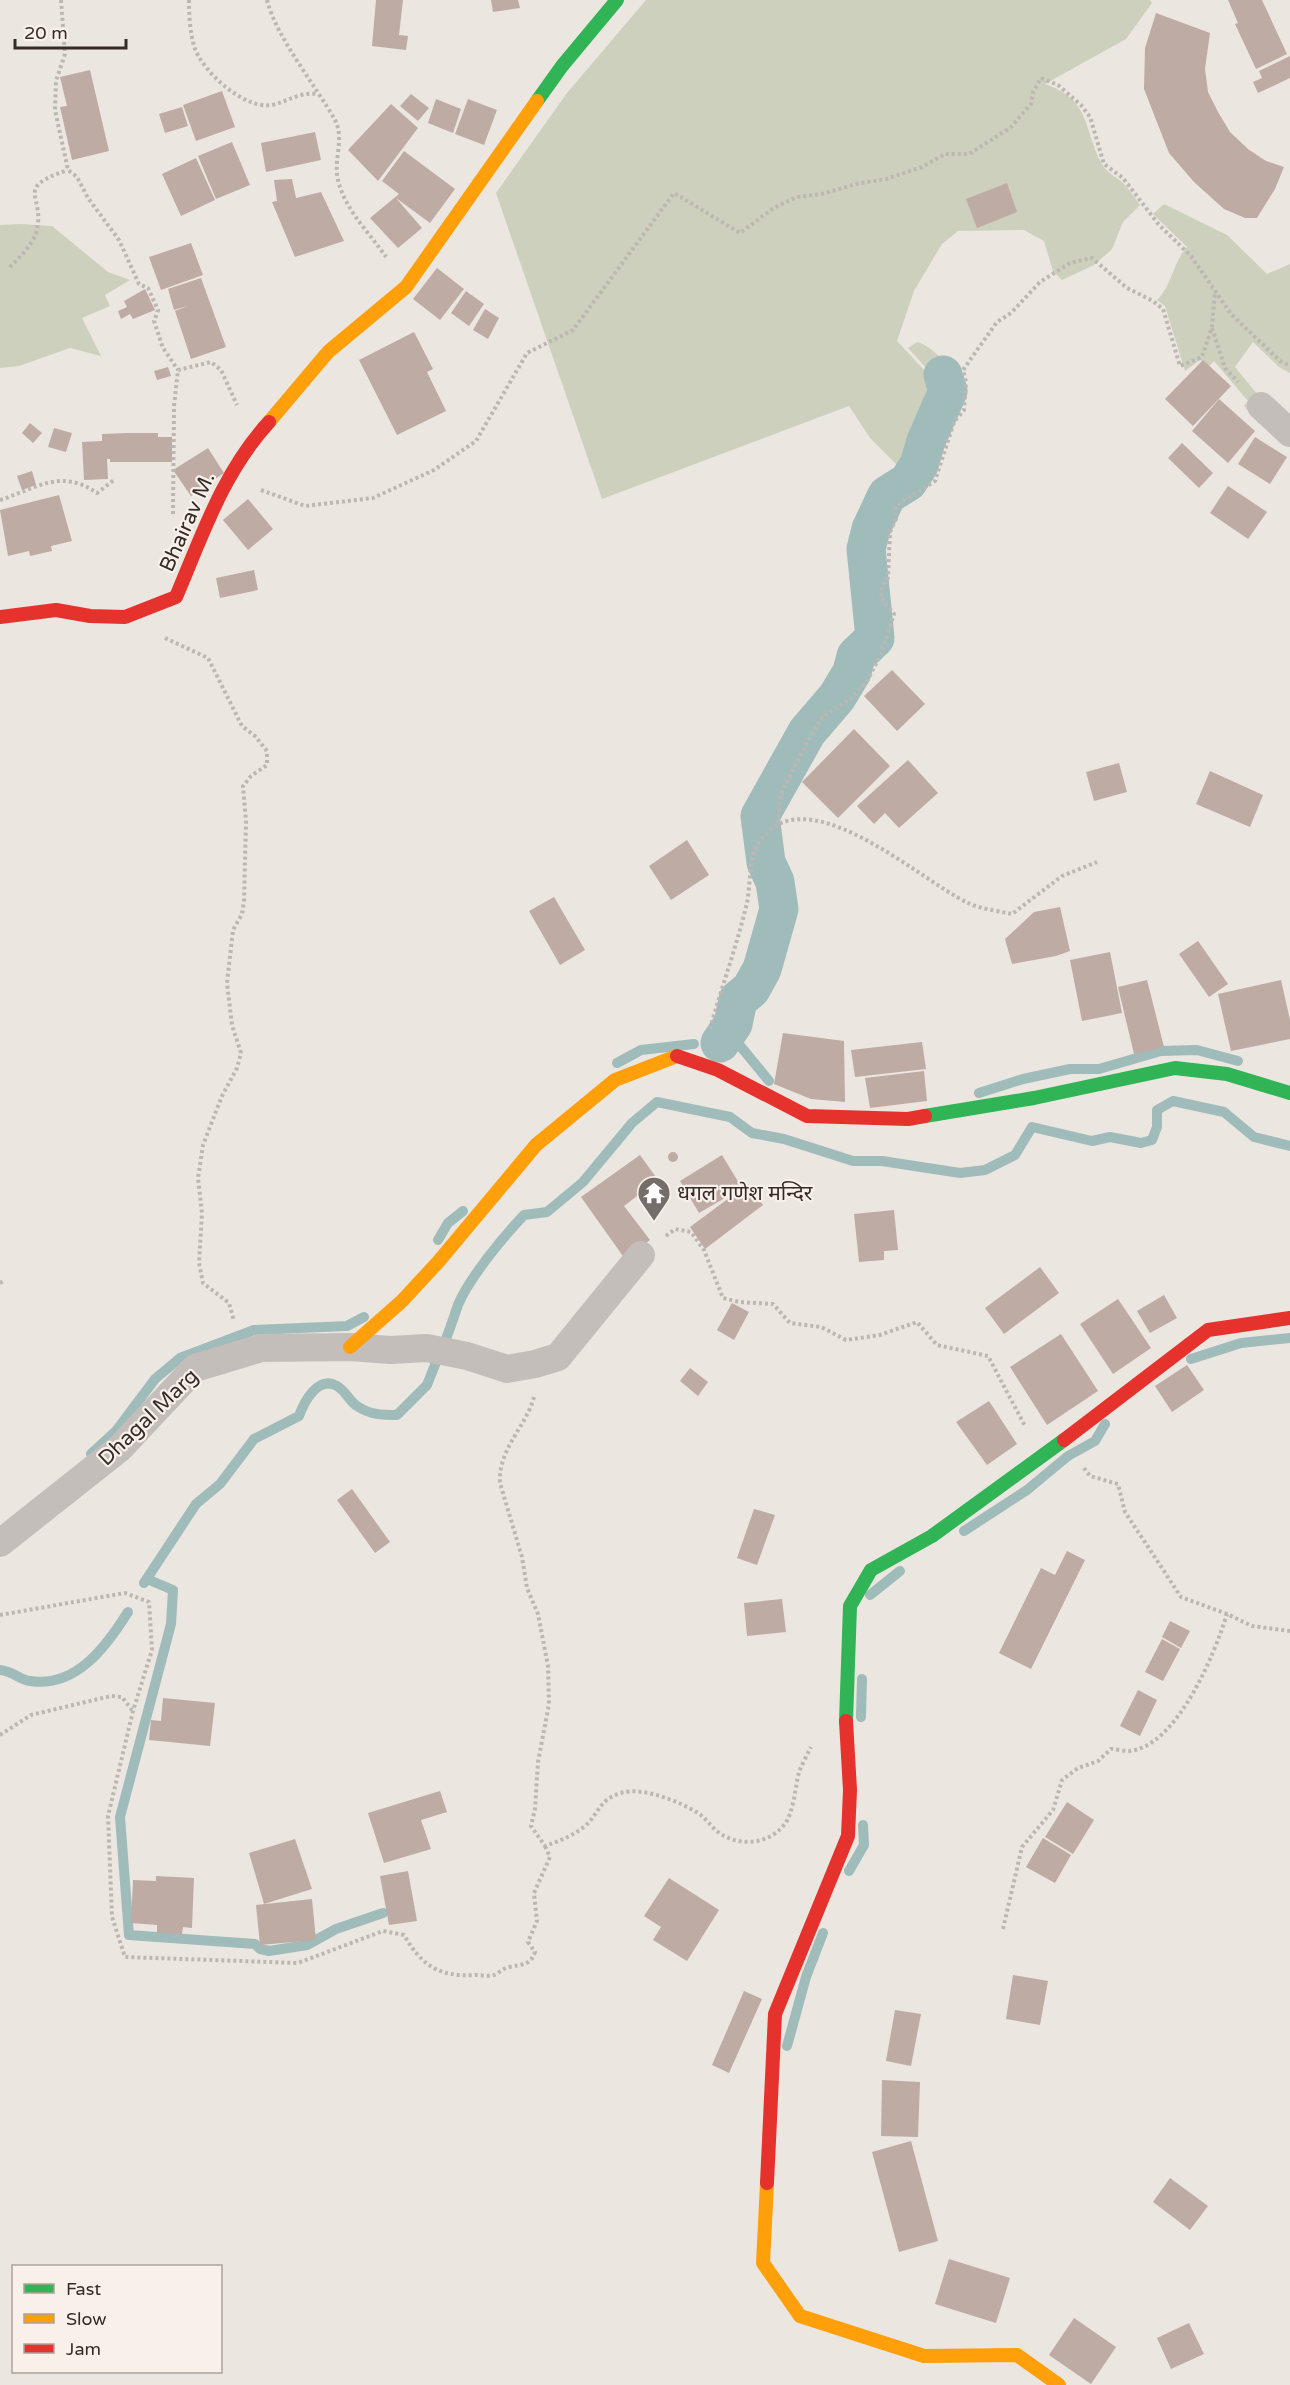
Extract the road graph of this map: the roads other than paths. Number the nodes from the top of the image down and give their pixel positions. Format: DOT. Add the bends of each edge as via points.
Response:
graph roads {
  1 [pos="617,0"];
  2 [pos="1262,406"];
  3 [pos="1290,433"];
  4 [pos="0,616"];
  5 [pos="1290,1093"];
  6 [pos="641,1255"];
  7 [pos="1290,1318"];
  8 [pos="351,1347"];
  9 [pos="0,1543"];
  10 [pos="1059,2385"];
  1 -- 4 [label="street, Bhairav M." via="562,66 406,287 328,352 252,442 225,482 176,597 125,617 56,610"];
  2 -- 3 [label="street"];
  5 -- 8 [label="street" via="1227,1074 1175,1068 1034,1098 908,1119 807,1116 700,1062 678,1056 615,1080 536,1145 439,1261"];
  6 -- 8 [label="street, Dhagal Marg" via="558,1357 507,1369 427,1348"];
  7 -- 10 [label="street" via="1208,1330 932,1536 871,1570 850,1606 845,1704 850,1790 848,1836 775,2014 763,2263 800,2316 924,2356 1017,2355"];
  8 -- 9 [label="street, Dhagal Marg" via="261,1348 195,1368 120,1448"];
}
